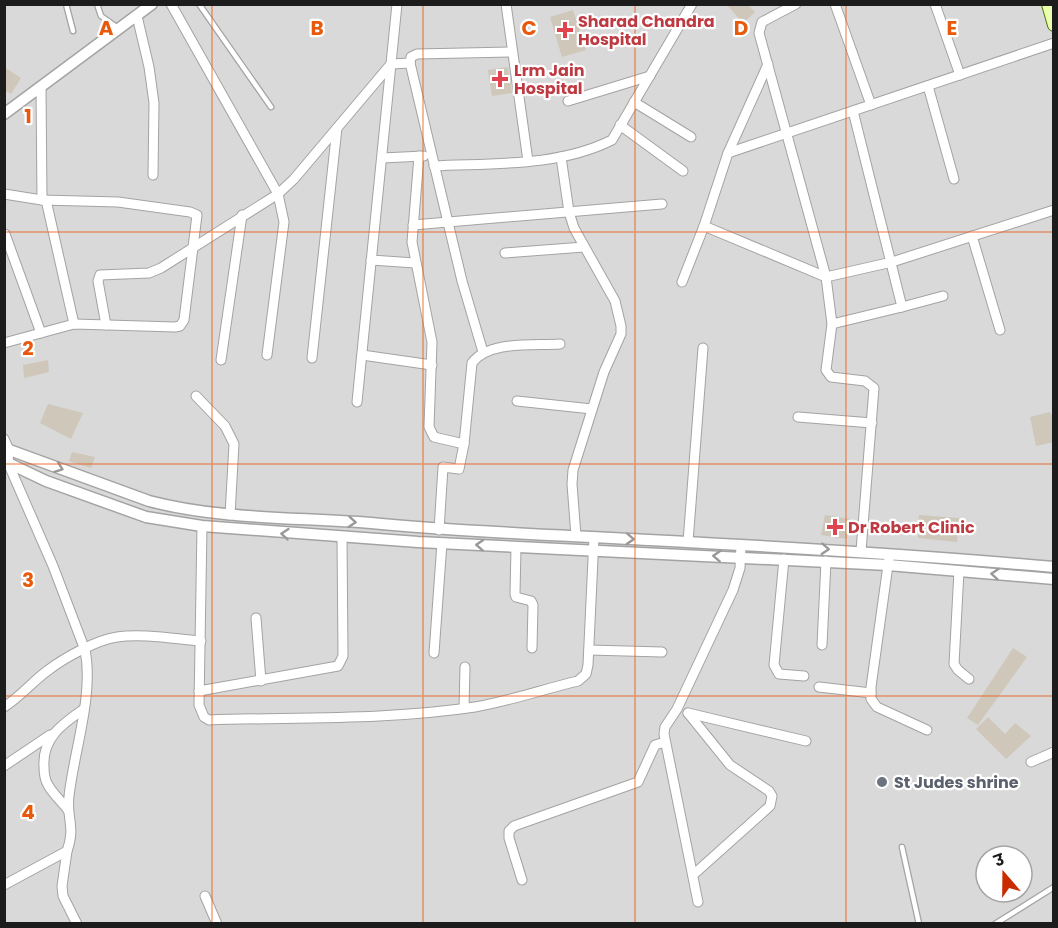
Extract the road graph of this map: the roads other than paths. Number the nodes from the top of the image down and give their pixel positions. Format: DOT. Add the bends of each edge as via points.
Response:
graph roads {
  1 [pos="66,4"];
  2 [pos="97,4"];
  3 [pos="152,4"];
  4 [pos="171,4"];
  5 [pos="199,4"];
  6 [pos="397,4"];
  7 [pos="506,4"];
  8 [pos="692,4"];
  9 [pos="796,4"];
  10 [pos="835,4"];
  11 [pos="935,4"];
  12 [pos="1048,4"];
  13 [pos="137,16"];
  14 [pos="1053,25"];
  15 [pos="120,30"];
  16 [pos="73,31"];
  17 [pos="1053,43"];
  18 [pos="513,52"];
  19 [pos="410,63"];
  20 [pos="391,64"];
  21 [pos="768,64"];
  22 [pos="960,75"];
  23 [pos="650,76"];
  24 [pos="928,86"];
  25 [pos="41,87"];
  26 [pos="568,101"];
  27 [pos="634,102"];
  28 [pos="871,105"];
  29 [pos="271,107"];
  30 [pos="853,111"];
  31 [pos="4,114"];
  32 [pos="620,125"];
  33 [pos="337,128"];
  34 [pos="788,133"];
  35 [pos="691,137"];
  36 [pos="728,153"];
  37 [pos="419,156"];
  38 [pos="432,156"];
  39 [pos="561,157"];
  40 [pos="382,158"];
  41 [pos="528,161"];
  42 [pos="435,166"];
  43 [pos="683,171"];
  44 [pos="153,175"];
  45 [pos="954,179"];
  46 [pos="4,194"];
  47 [pos="278,194"];
  48 [pos="44,200"];
  49 [pos="662,204"];
  50 [pos="1053,210"];
  51 [pos="569,212"];
  52 [pos="242,215"];
  53 [pos="447,222"];
  54 [pos="413,225"];
  55 [pos="704,226"];
  56 [pos="4,234"];
  57 [pos="972,236"];
  58 [pos="584,247"];
  59 [pos="193,248"];
  60 [pos="505,253"];
  61 [pos="371,260"];
  62 [pos="892,262"];
  63 [pos="415,263"];
  64 [pos="826,277"];
  65 [pos="682,282"];
  66 [pos="944,296"];
  67 [pos="902,307"];
  68 [pos="74,324"];
  69 [pos="832,324"];
  70 [pos="106,325"];
  71 [pos="1000,330"];
  72 [pos="41,333"];
  73 [pos="4,343"];
  74 [pos="560,344"];
  75 [pos="703,348"];
  76 [pos="483,352"];
  77 [pos="267,355"];
  78 [pos="362,355"];
  79 [pos="312,358"];
  80 [pos="221,360"];
  81 [pos="432,365"];
  82 [pos="196,396"];
  83 [pos="517,401"];
  84 [pos="357,402"];
  85 [pos="592,409"];
  86 [pos="798,417"];
  87 [pos="872,423"];
  88 [pos="4,439"];
  89 [pos="464,444"];
  90 [pos="7,449"];
  91 [pos="6,462"];
  92 [pos="230,516"];
  93 [pos="308,519"];
  94 [pos="202,526"];
  95 [pos="419,528"];
  96 [pos="439,530"];
  97 [pos="308,536"];
  98 [pos="576,536"];
  99 [pos="342,537"];
  100 [pos="594,537"];
  101 [pos="688,542"];
  102 [pos="418,543"];
  103 [pos="442,543"];
  104 [pos="741,545"];
  105 [pos="516,547"];
  106 [pos="594,550"];
  107 [pos="861,551"];
  108 [pos="889,553"];
  109 [pos="740,557"];
  110 [pos="784,559"];
  111 [pos="826,561"];
  112 [pos="888,565"];
  113 [pos="1053,567"];
  114 [pos="959,571"];
  115 [pos="1053,579"];
  116 [pos="256,618"];
  117 [pos="201,641"];
  118 [pos="822,645"];
  119 [pos="532,648"];
  120 [pos="85,650"];
  121 [pos="589,650"];
  122 [pos="662,652"];
  123 [pos="434,653"];
  124 [pos="465,667"];
  125 [pos="804,676"];
  126 [pos="969,679"];
  127 [pos="261,681"];
  128 [pos="819,687"];
  129 [pos="199,691"];
  130 [pos="871,693"];
  131 [pos="4,707"];
  132 [pos="464,708"];
  133 [pos="84,709"];
  134 [pos="677,709"];
  135 [pos="688,713"];
  136 [pos="927,730"];
  137 [pos="55,731"];
  138 [pos="806,741"];
  139 [pos="665,742"];
  140 [pos="1053,752"];
  141 [pos="1031,762"];
  142 [pos="4,766"];
  143 [pos="70,812"];
  144 [pos="902,847"];
  145 [pos="68,851"];
  146 [pos="693,875"];
  147 [pos="522,880"];
  148 [pos="4,885"];
  149 [pos="1053,886"];
  150 [pos="205,896"];
  151 [pos="698,902"];
  152 [pos="77,924"];
  153 [pos="217,924"];
  154 [pos="919,924"];
  155 [pos="995,924"];
  1 -- 16 [label="lane"];
  2 -- 15 [label="lane" via="104,20"];
  3 -- 13 [label="street"];
  4 -- 47 [label="street"];
  5 -- 29 [label="lane"];
  6 -- 20 [label="street"];
  7 -- 18 [label="street"];
  8 -- 23 [label="street"];
  9 -- 21 [label="street" via="762,22 759,33"];
  10 -- 28 [label="street"];
  11 -- 22 [label="street"];
  12 -- 14 [label="main road"];
  13 -- 15 [label="street"];
  13 -- 44 [label="street" via="153,93"];
  15 -- 25 [label="street"];
  17 -- 22 [label="street"];
  18 -- 19 [label="street" via="417,54"];
  18 -- 41 [label="street"];
  19 -- 20 [label="street"];
  19 -- 38 [label="street"];
  20 -- 33 [label="street"];
  20 -- 40 [label="street"];
  21 -- 34 [label="street"];
  21 -- 36 [label="street"];
  22 -- 24 [label="street"];
  23 -- 26 [label="street"];
  23 -- 27 [label="street"];
  24 -- 28 [label="street"];
  24 -- 45 [label="street"];
  25 -- 31 [label="street"];
  25 -- 48 [label="street"];
  27 -- 32 [label="street"];
  27 -- 35 [label="street"];
  28 -- 30 [label="street"];
  30 -- 34 [label="street"];
  30 -- 62 [label="street"];
  32 -- 39 [label="street" via="612,140"];
  32 -- 43 [label="street"];
  33 -- 47 [label="street"];
  33 -- 79 [label="street"];
  34 -- 36 [label="street"];
  34 -- 64 [label="street"];
  36 -- 55 [label="street"];
  37 -- 38 [label="street"];
  37 -- 40 [label="street"];
  37 -- 54 [label="street"];
  38 -- 42 [label="street"];
  39 -- 41 [label="street"];
  39 -- 51 [label="street"];
  40 -- 61 [label="street"];
  41 -- 42 [label="street"];
  42 -- 53 [label="street"];
  46 -- 48 [label="street"];
  47 -- 52 [label="street"];
  47 -- 77 [label="street" via="284,222"];
  48 -- 59 [label="street" via="118,202 195,213 198,219"];
  48 -- 68 [label="street"];
  49 -- 51 [label="street"];
  50 -- 57 [label="street"];
  51 -- 53 [label="street"];
  51 -- 58 [label="street"];
  52 -- 59 [label="street"];
  52 -- 80 [label="street"];
  53 -- 54 [label="street"];
  53 -- 76 [label="street"];
  54 -- 63 [label="street"];
  55 -- 64 [label="street"];
  55 -- 65 [label="street"];
  56 -- 72 [label="street"];
  57 -- 62 [label="street"];
  57 -- 71 [label="street"];
  58 -- 60 [label="street"];
  58 -- 85 [label="street" via="615,301 621,326 618,344"];
  59 -- 70 [label="street" via="149,273 100,275"];
  59 -- 70 [label="street" via="183,324"];
  61 -- 63 [label="street"];
  61 -- 78 [label="street"];
  62 -- 64 [label="street"];
  62 -- 67 [label="street"];
  63 -- 81 [label="street" via="430,325"];
  64 -- 69 [label="street"];
  66 -- 67 [label="street"];
  67 -- 69 [label="street"];
  68 -- 70 [label="street"];
  68 -- 72 [label="street"];
  69 -- 87 [label="street" via="827,374 865,381 874,387"];
  72 -- 73 [label="street"];
  74 -- 76 [label="street"];
  75 -- 101 [label="street"];
  76 -- 89 [label="street" via="472,363"];
  78 -- 81 [label="street"];
  78 -- 84 [label="street"];
  81 -- 89 [label="street" via="431,434"];
  82 -- 92 [label="street" via="225,426 234,444"];
  83 -- 85 [label="street"];
  85 -- 98 [label="street" via="573,470"];
  86 -- 87 [label="street"];
  87 -- 107 [label="street"];
  88 -- 90 [label="street"];
  89 -- 96 [label="street" via="459,469 443,467"];
  90 -- 91 [label="street"];
  90 -- 92 [label="street, one-way" via="149,501"];
  91 -- 94 [label="street" via="46,481 146,517"];
  91 -- 120 [label="street" via="53,566"];
  92 -- 93 [label="street"];
  93 -- 95 [label="street, one-way"];
  93 -- 97 [label="street"];
  97 -- 94 [label="street, one-way"];
  94 -- 117 [label="street"];
  95 -- 96 [label="street"];
  95 -- 102 [label="street"];
  96 -- 98 [label="street"];
  97 -- 99 [label="street"];
  98 -- 100 [label="street"];
  99 -- 102 [label="street"];
  99 -- 127 [label="street" via="342,662 331,669"];
  100 -- 101 [label="street, one-way"];
  100 -- 106 [label="street"];
  101 -- 104 [label="street"];
  102 -- 103 [label="street"];
  105 -- 103 [label="street, one-way"];
  103 -- 123 [label="street"];
  104 -- 107 [label="street, one-way"];
  104 -- 109 [label="street"];
  105 -- 106 [label="street"];
  105 -- 119 [label="street" via="515,594 533,605"];
  109 -- 106 [label="street, one-way"];
  106 -- 121 [label="street"];
  107 -- 108 [label="street"];
  108 -- 112 [label="street"];
  108 -- 113 [label="street"];
  109 -- 110 [label="street"];
  109 -- 134 [label="street" via="738,579"];
  110 -- 111 [label="street"];
  110 -- 125 [label="street" via="774,665 779,674"];
  111 -- 112 [label="street"];
  111 -- 118 [label="street"];
  112 -- 114 [label="street"];
  112 -- 130 [label="street"];
  115 -- 114 [label="street, one-way"];
  114 -- 126 [label="street" via="954,664"];
  116 -- 127 [label="street"];
  117 -- 120 [label="street" via="118,637"];
  117 -- 129 [label="street"];
  120 -- 131 [label="street" via="49,669"];
  120 -- 133 [label="street"];
  121 -- 122 [label="street"];
  121 -- 132 [label="street" via="586,674 578,681"];
  124 -- 132 [label="street"];
  127 -- 129 [label="street"];
  128 -- 130 [label="street"];
  129 -- 132 [label="street" via="201,712 209,720 401,714"];
  130 -- 136 [label="street" via="876,707"];
  133 -- 137 [label="street"];
  133 -- 143 [label="street" via="68,800"];
  134 -- 135 [label="street"];
  134 -- 139 [label="street" via="665,727"];
  135 -- 138 [label="street"];
  135 -- 146 [label="street" via="730,765 772,796 770,806"];
  137 -- 142 [label="street"];
  137 -- 143 [label="street" via="46,744 44,771 47,784"];
  139 -- 146 [label="street"];
  139 -- 147 [label="street" via="655,745 638,782 514,826 509,838"];
  140 -- 141 [label="street"];
  143 -- 145 [label="street" via="73,831"];
  144 -- 154 [label="lane"];
  145 -- 148 [label="street"];
  145 -- 152 [label="street" via="63,896"];
  146 -- 151 [label="street"];
  149 -- 155 [label="lane"];
  150 -- 153 [label="street"];
}
